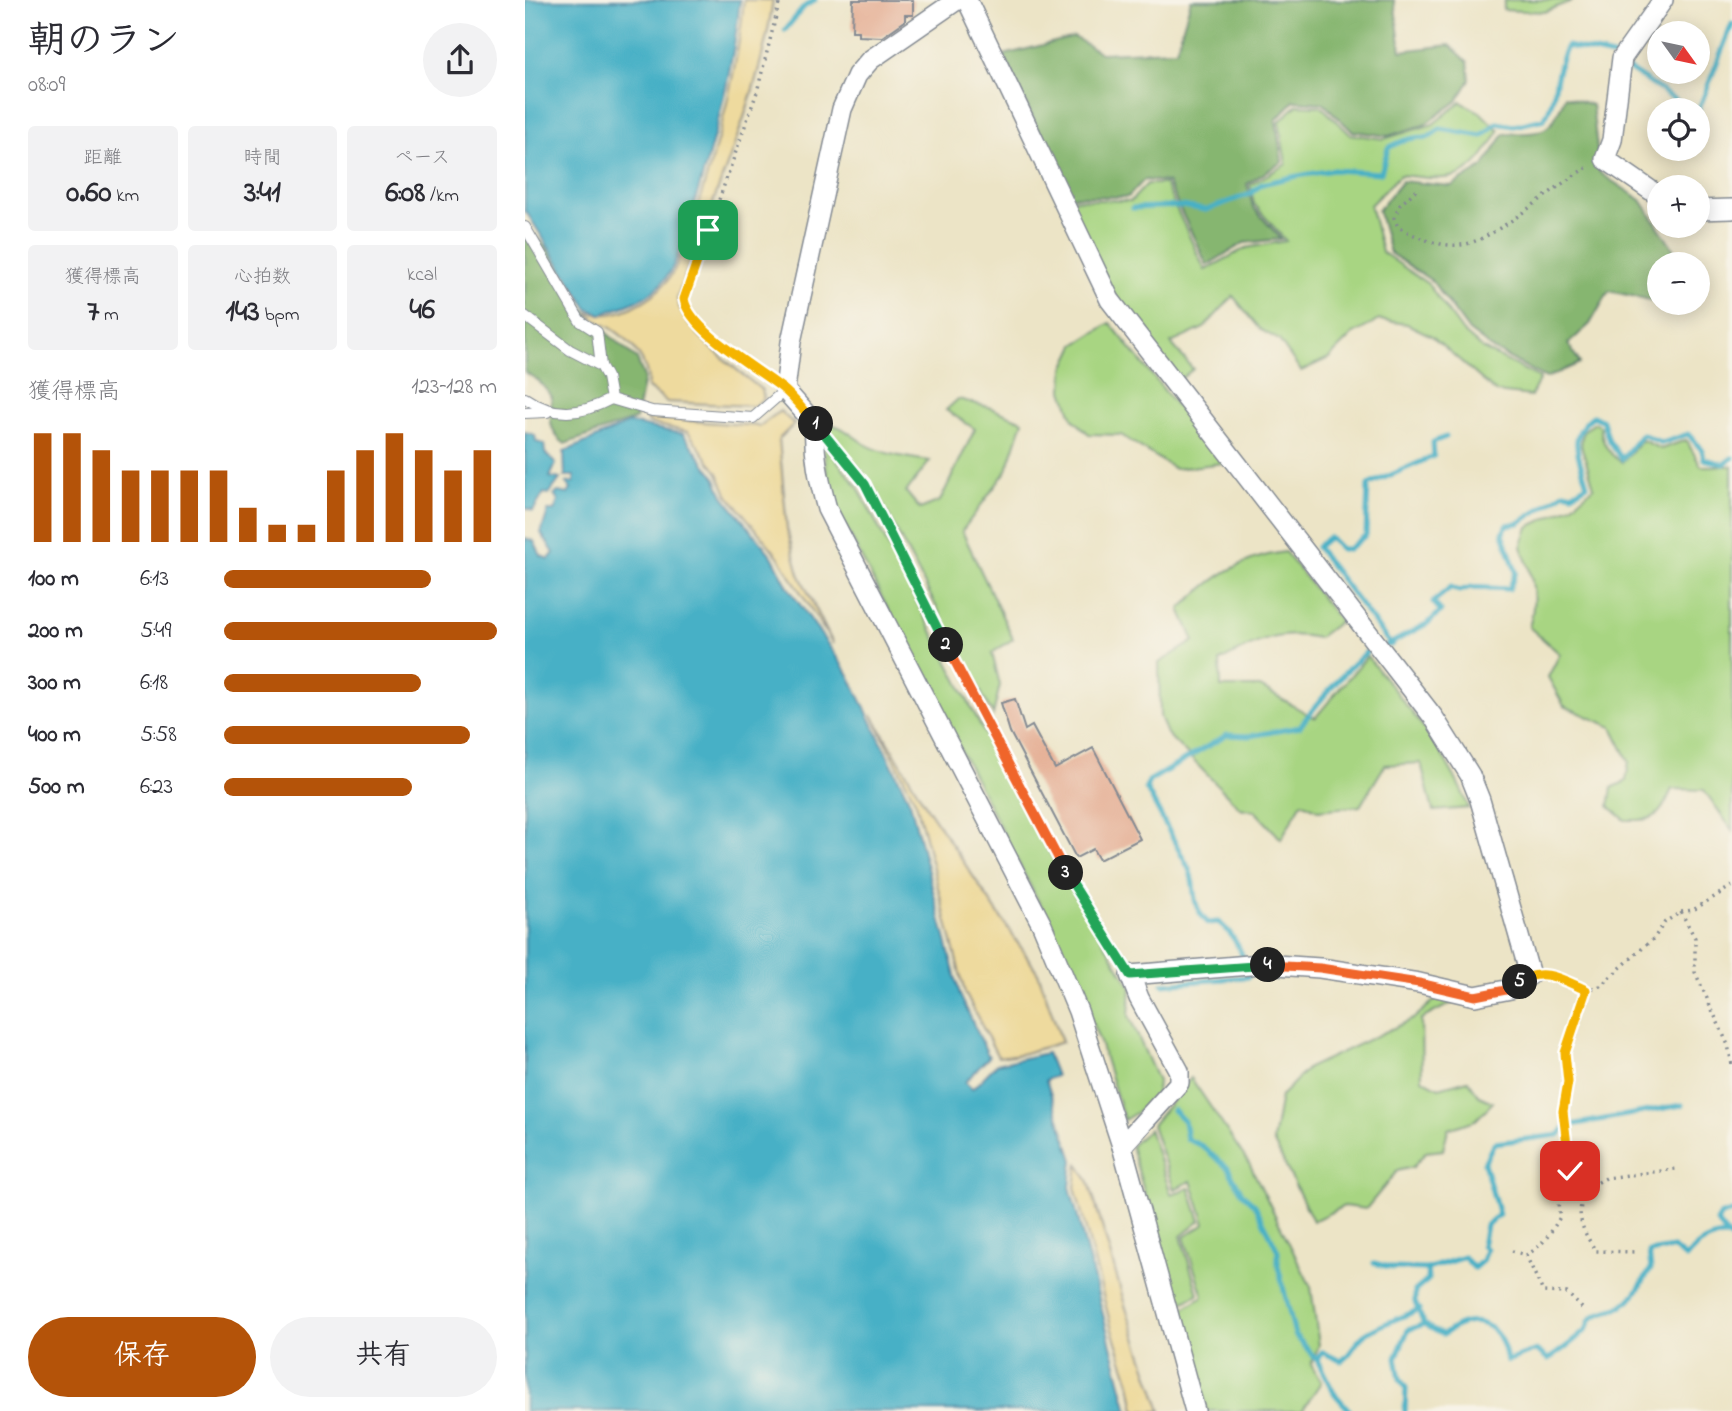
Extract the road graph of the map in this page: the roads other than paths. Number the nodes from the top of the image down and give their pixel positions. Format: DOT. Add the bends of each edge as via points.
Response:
graph roads {
  1 [pos="957,0"];
  2 [pos="967,0"];
  3 [pos="1664,0"];
  4 [pos="1647,188"];
  5 [pos="1732,209"];
  6 [pos="1710,210"];
  7 [pos="525,227"];
  8 [pos="525,316"];
  9 [pos="601,366"];
  10 [pos="785,390"];
  11 [pos="525,398"];
  12 [pos="611,399"];
  13 [pos="548,411"];
  14 [pos="525,413"];
  15 [pos="1122,1146"];
  16 [pos="1195,1411"];
  1 -- 10 [label="street" via="870,60 857,75 842,108 791,342"];
  2 -- 15 [label="street" via="1110,300 1319,566 1465,766 1480,800 1530,975 1511,989 1475,996 1419,983 1296,966 1261,964 1130,975 1178,1071 1179,1083"];
  3 -- 4 [label="street" via="1622,58 1612,140 1605,159"];
  5 -- 6 [label="street"];
  7 -- 9 [label="lane" via="580,321 597,332"];
  8 -- 9 [label="lane" via="569,350"];
  9 -- 12 [label="lane"];
  10 -- 12 [label="lane" via="753,418 652,411"];
  10 -- 15 [label="street" via="815,424 813,446 827,509 1042,925 1078,1011"];
  11 -- 13 [label="lane"];
  12 -- 13 [label="lane" via="570,413"];
  13 -- 14 [label="lane"];
  15 -- 16 [label="street"];
}
